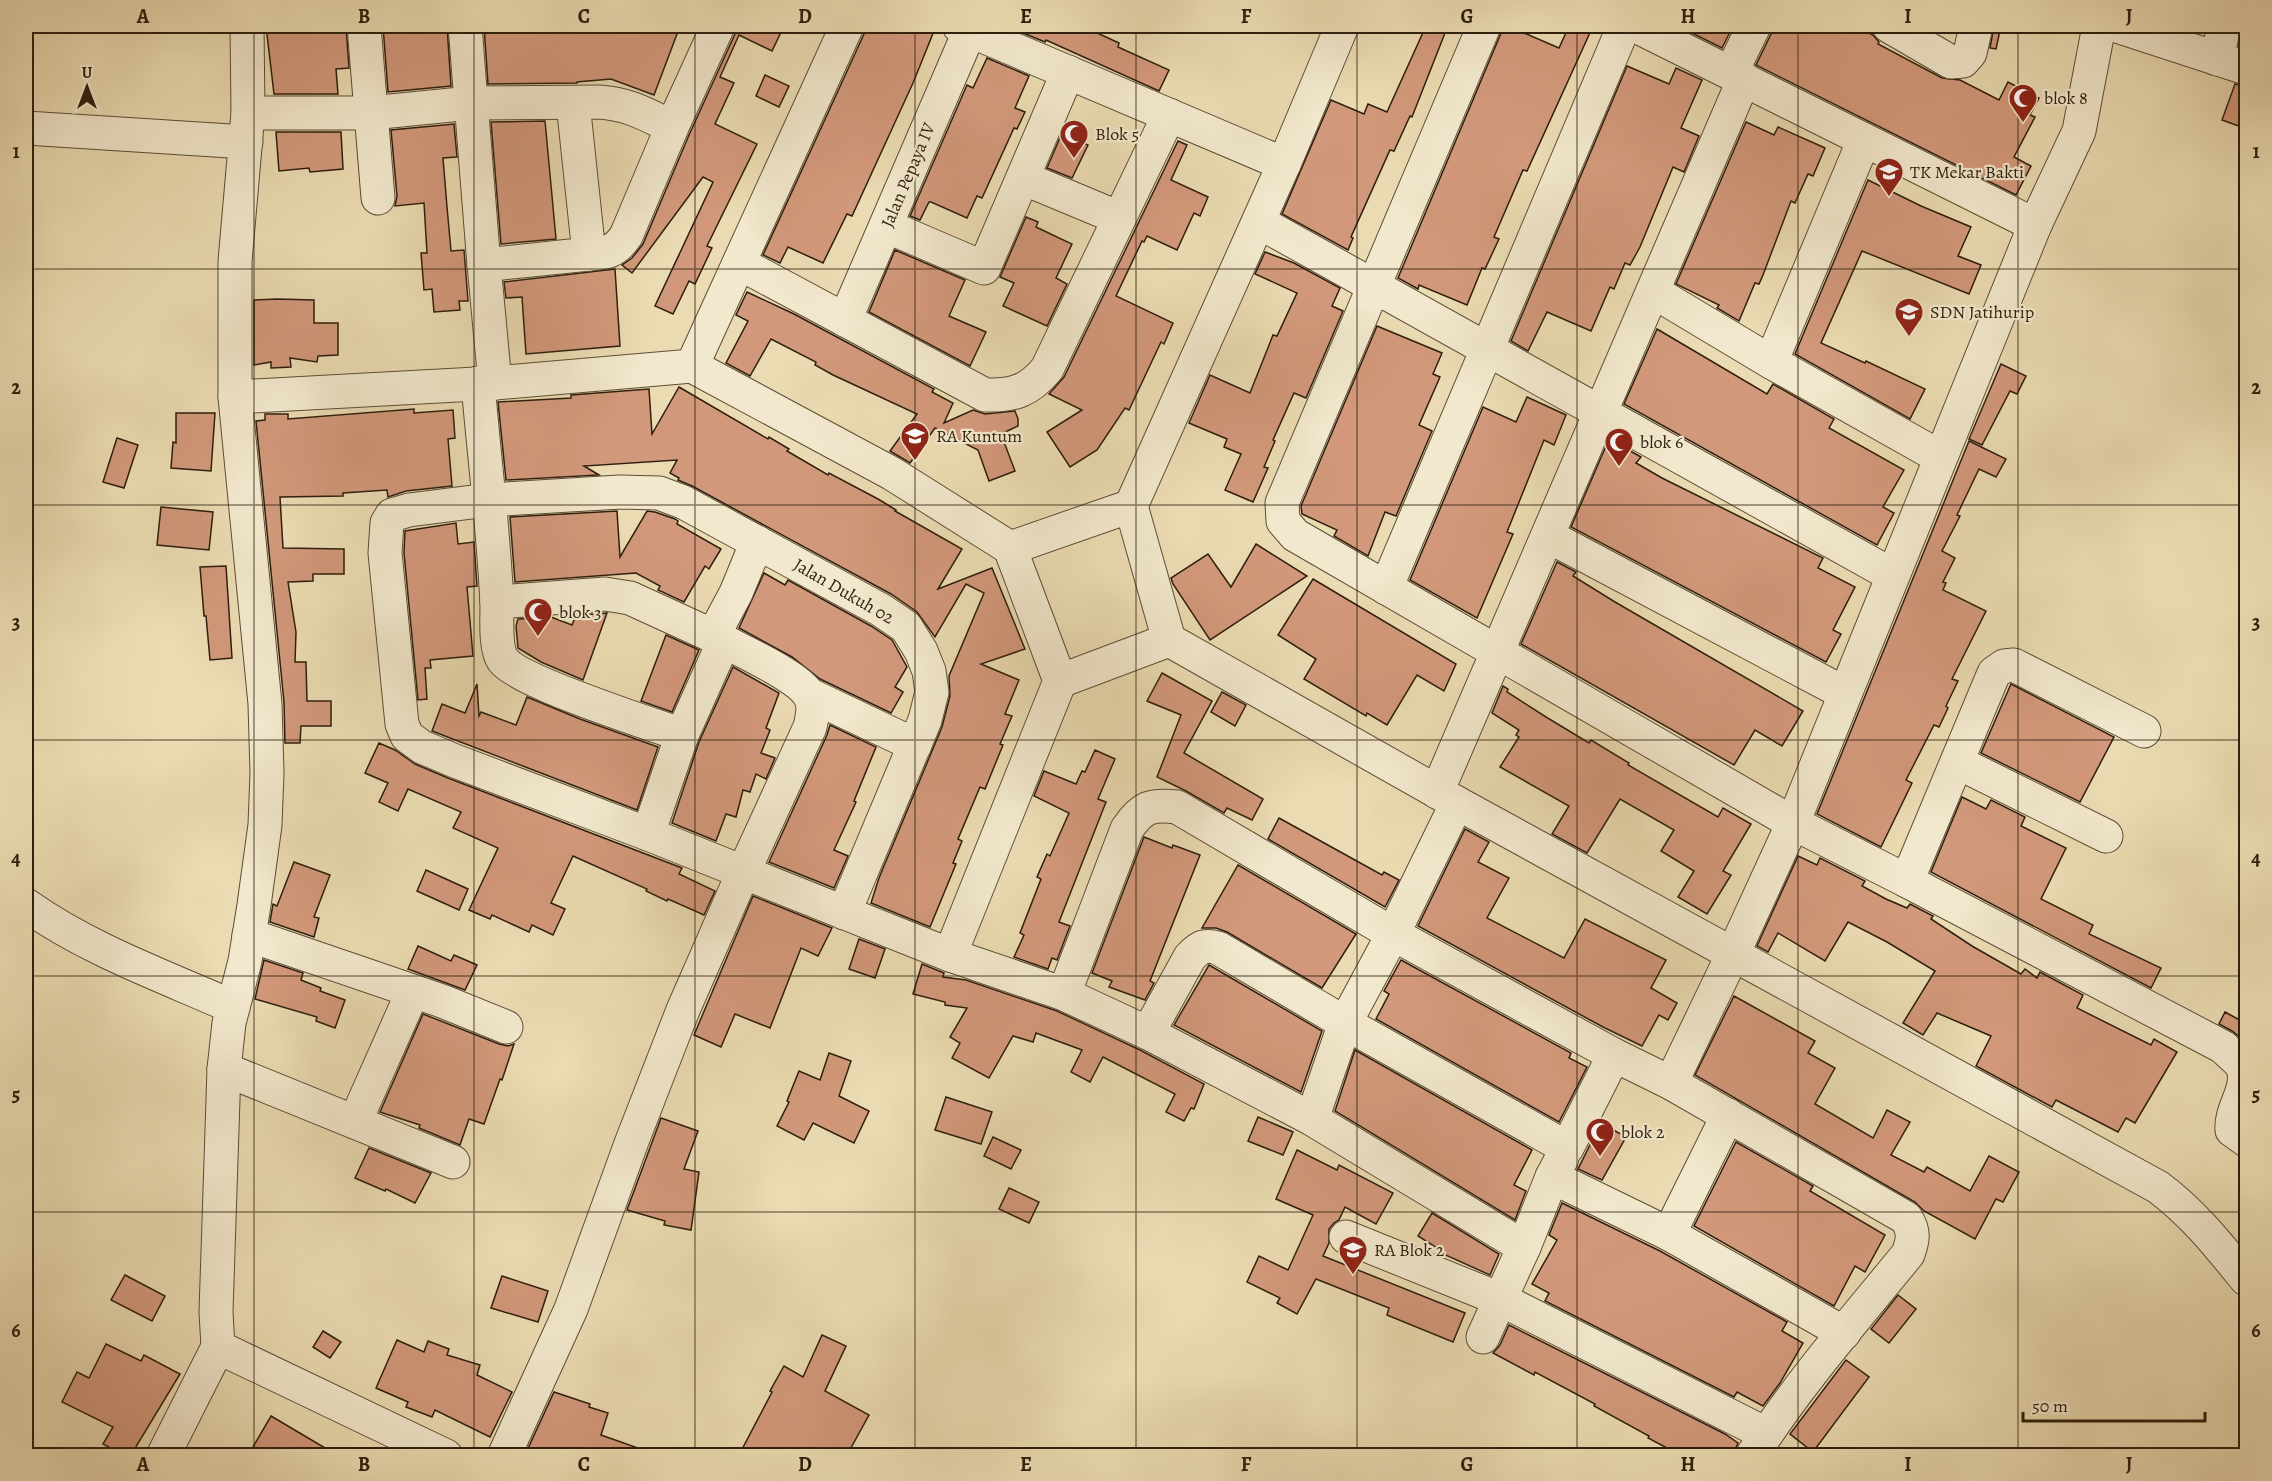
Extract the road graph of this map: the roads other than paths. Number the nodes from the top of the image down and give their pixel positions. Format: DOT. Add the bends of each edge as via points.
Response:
graph roads {
  1 [pos="247,26"];
  2 [pos="364,26"];
  3 [pos="465,26"];
  4 [pos="847,26"];
  5 [pos="1342,26"];
  6 [pos="1484,26"];
  7 [pos="1624,26"];
  8 [pos="1636,26"];
  9 [pos="1754,26"];
  10 [pos="1889,26"];
  11 [pos="1976,26"];
  12 [pos="2099,26"];
  13 [pos="2117,26"];
  14 [pos="2224,26"];
  15 [pos="965,28"];
  16 [pos="710,29"];
  17 [pos="2232,63"];
  18 [pos="1068,72"];
  19 [pos="1738,76"];
  20 [pos="471,103"];
  21 [pos="573,103"];
  22 [pos="371,113"];
  23 [pos="1169,115"];
  24 [pos="672,127"];
  25 [pos="247,128"];
  26 [pos="26,129"];
  27 [pos="1864,140"];
  28 [pos="1284,164"];
  29 [pos="1023,178"];
  30 [pos="378,198"];
  31 [pos="1119,218"];
  32 [pos="1259,222"];
  33 [pos="2035,225"];
  34 [pos="886,226"];
  35 [pos="589,254"];
  36 [pos="739,263"];
  37 [pos="484,265"];
  38 [pos="1374,286"];
  39 [pos="1654,292"];
  40 [pos="845,320"];
  41 [pos="1487,349"];
  42 [pos="1771,362"];
  43 [pos="692,366"];
  44 [pos="486,383"];
  45 [pos="235,397"];
  46 [pos="1601,413"];
  47 [pos="1940,457"];
  48 [pos="488,500"];
  49 [pos="1131,506"];
  50 [pos="1548,536"];
  51 [pos="757,542"];
  52 [pos="1010,548"];
  53 [pos="1892,575"];
  54 [pos="1386,588"];
  55 [pos="497,602"];
  56 [pos="719,639"];
  57 [pos="1169,640"];
  58 [pos="1497,652"];
  59 [pos="1060,681"];
  60 [pos="1844,693"];
  61 [pos="810,695"];
  62 [pos="2144,731"];
  63 [pos="682,735"];
  64 [pos="915,745"];
  65 [pos="1957,762"];
  66 [pos="1447,797"];
  67 [pos="1792,823"];
  68 [pos="648,834"];
  69 [pos="2106,836"];
  70 [pos="743,873"];
  71 [pos="1906,881"];
  72 [pos="26,905"];
  73 [pos="844,913"];
  74 [pos="1393,934"];
  75 [pos="249,935"];
  76 [pos="1734,954"];
  77 [pos="950,955"];
  78 [pos="413,991"];
  79 [pos="1064,994"];
  80 [pos="233,1007"];
  81 [pos="1345,1023"];
  82 [pos="506,1027"];
  83 [pos="1148,1033"];
  84 [pos="1614,1055"];
  85 [pos="224,1069"];
  86 [pos="2246,1082"];
  87 [pos="1671,1083"];
  88 [pos="1728,1115"];
  89 [pos="1312,1119"];
  90 [pos="355,1122"];
  91 [pos="2247,1140"];
  92 [pos="1567,1148"];
  93 [pos="453,1162"];
  94 [pos="1552,1178"];
  95 [pos="1669,1234"];
  96 [pos="1346,1237"];
  97 [pos="1524,1247"];
  98 [pos="2247,1279"];
  99 [pos="1502,1300"];
  100 [pos="1844,1333"];
  101 [pos="1483,1337"];
  102 [pos="219,1347"];
  103 [pos="1759,1445"];
  104 [pos="163,1455"];
  105 [pos="446,1455"];
  106 [pos="504,1455"];
  1 -- 25 [label="street"];
  2 -- 22 [label="street"];
  3 -- 20 [label="street"];
  4 -- 36 [label="street"];
  5 -- 28 [label="street"];
  6 -- 38 [label="street"];
  7 -- 41 [label="street"];
  8 -- 19 [label="street"];
  9 -- 19 [label="street"];
  10 -- 11 [label="street" via="1952,62 1963,61 1970,53"];
  12 -- 33 [label="street" via="2079,131"];
  13 -- 17 [label="street"];
  14 -- 17 [label="street"];
  15 -- 18 [label="street"];
  15 -- 34 [label="street, Jalan Pepaya IV"];
  16 -- 24 [label="street"];
  18 -- 23 [label="street"];
  18 -- 29 [label="street"];
  19 -- 27 [label="street"];
  19 -- 39 [label="street"];
  20 -- 21 [label="street"];
  20 -- 22 [label="street"];
  20 -- 37 [label="street"];
  21 -- 24 [label="street" via="619,103"];
  21 -- 35 [label="street"];
  22 -- 25 [label="street"];
  22 -- 30 [label="street"];
  23 -- 28 [label="street"];
  23 -- 31 [label="street"];
  24 -- 35 [label="street" via="626,236 608,253"];
  25 -- 26 [label="street"];
  25 -- 45 [label="street" via="235,261"];
  27 -- 33 [label="street"];
  27 -- 42 [label="street"];
  28 -- 32 [label="street"];
  29 -- 31 [label="street"];
  29 -- 34 [label="street" via="984,268"];
  31 -- 40 [label="street" via="1047,369 1035,383 1019,392 985,395"];
  32 -- 38 [label="street"];
  32 -- 49 [label="street"];
  33 -- 47 [label="street"];
  34 -- 40 [label="street, Jalan Pepaya IV"];
  35 -- 37 [label="street"];
  36 -- 40 [label="street"];
  36 -- 43 [label="street"];
  37 -- 44 [label="street"];
  38 -- 41 [label="street"];
  38 -- 54 [label="street" via="1282,503 1284,521 1295,535"];
  39 -- 42 [label="street"];
  39 -- 46 [label="street"];
  41 -- 46 [label="street"];
  41 -- 54 [label="street"];
  42 -- 47 [label="street"];
  43 -- 44 [label="street"];
  43 -- 52 [label="street" via="891,473"];
  44 -- 45 [label="street"];
  44 -- 48 [label="street"];
  45 -- 75 [label="street" via="266,704 266,825"];
  46 -- 50 [label="street"];
  46 -- 53 [label="street"];
  47 -- 53 [label="street"];
  48 -- 51 [label="street, Jalan Dukuh 02" via="659,493"];
  48 -- 55 [label="street"];
  48 -- 68 [label="street, Jalan Dukuh 02" via="409,510 392,515 387,523 385,553 402,724 407,736 455,761"];
  49 -- 52 [label="street"];
  49 -- 57 [label="street"];
  50 -- 58 [label="street"];
  50 -- 60 [label="street"];
  51 -- 56 [label="street"];
  51 -- 64 [label="street, Jalan Dukuh 02" via="906,627 921,651 932,692"];
  52 -- 59 [label="street"];
  53 -- 60 [label="street"];
  54 -- 58 [label="street"];
  55 -- 56 [label="street" via="605,594 630,598"];
  55 -- 63 [label="street" via="501,658 510,666 536,681"];
  56 -- 61 [label="street" via="785,675"];
  56 -- 63 [label="street"];
  57 -- 59 [label="street"];
  57 -- 66 [label="street"];
  58 -- 66 [label="street"];
  58 -- 67 [label="street"];
  59 -- 77 [label="street"];
  60 -- 67 [label="street"];
  61 -- 64 [label="street"];
  61 -- 70 [label="street" via="810,727"];
  62 -- 65 [label="street" via="2014,665 2004,666 1994,673"];
  63 -- 68 [label="street"];
  64 -- 73 [label="street, Jalan Dukuh 02"];
  65 -- 69 [label="street"];
  65 -- 71 [label="street"];
  66 -- 74 [label="street"];
  66 -- 76 [label="street"];
  67 -- 71 [label="street"];
  67 -- 76 [label="street"];
  68 -- 70 [label="street"];
  70 -- 73 [label="street"];
  70 -- 106 [label="street" via="683,1010 571,1309"];
  71 -- 86 [label="street" via="2223,1047 2242,1067"];
  72 -- 80 [label="street" via="52,923 131,962"];
  73 -- 77 [label="street"];
  74 -- 79 [label="street" via="1177,807 1156,805 1144,809 1126,829"];
  74 -- 81 [label="street"];
  74 -- 84 [label="street"];
  75 -- 78 [label="street"];
  75 -- 80 [label="street"];
  76 -- 87 [label="street"];
  76 -- 98 [label="street" via="2158,1187 2190,1213"];
  77 -- 79 [label="street"];
  78 -- 82 [label="street"];
  78 -- 90 [label="street"];
  79 -- 83 [label="street"];
  80 -- 85 [label="street"];
  81 -- 83 [label="street" via="1218,948 1206,945 1190,957"];
  81 -- 89 [label="street"];
  81 -- 92 [label="street"];
  83 -- 89 [label="street"];
  84 -- 87 [label="street"];
  84 -- 92 [label="street"];
  85 -- 90 [label="street"];
  85 -- 102 [label="street" via="216,1312"];
  86 -- 91 [label="street" via="2231,1120 2232,1130"];
  87 -- 88 [label="street"];
  88 -- 95 [label="street"];
  88 -- 100 [label="street" via="1906,1218 1911,1226 1914,1239 1908,1254"];
  89 -- 97 [label="street"];
  90 -- 93 [label="street"];
  92 -- 94 [label="street"];
  94 -- 95 [label="street"];
  94 -- 97 [label="street"];
  95 -- 100 [label="street"];
  96 -- 99 [label="street"];
  97 -- 99 [label="street"];
  99 -- 101 [label="street"];
  99 -- 103 [label="street"];
  100 -- 103 [label="street"];
  102 -- 104 [label="street"];
  102 -- 105 [label="street"];
}
